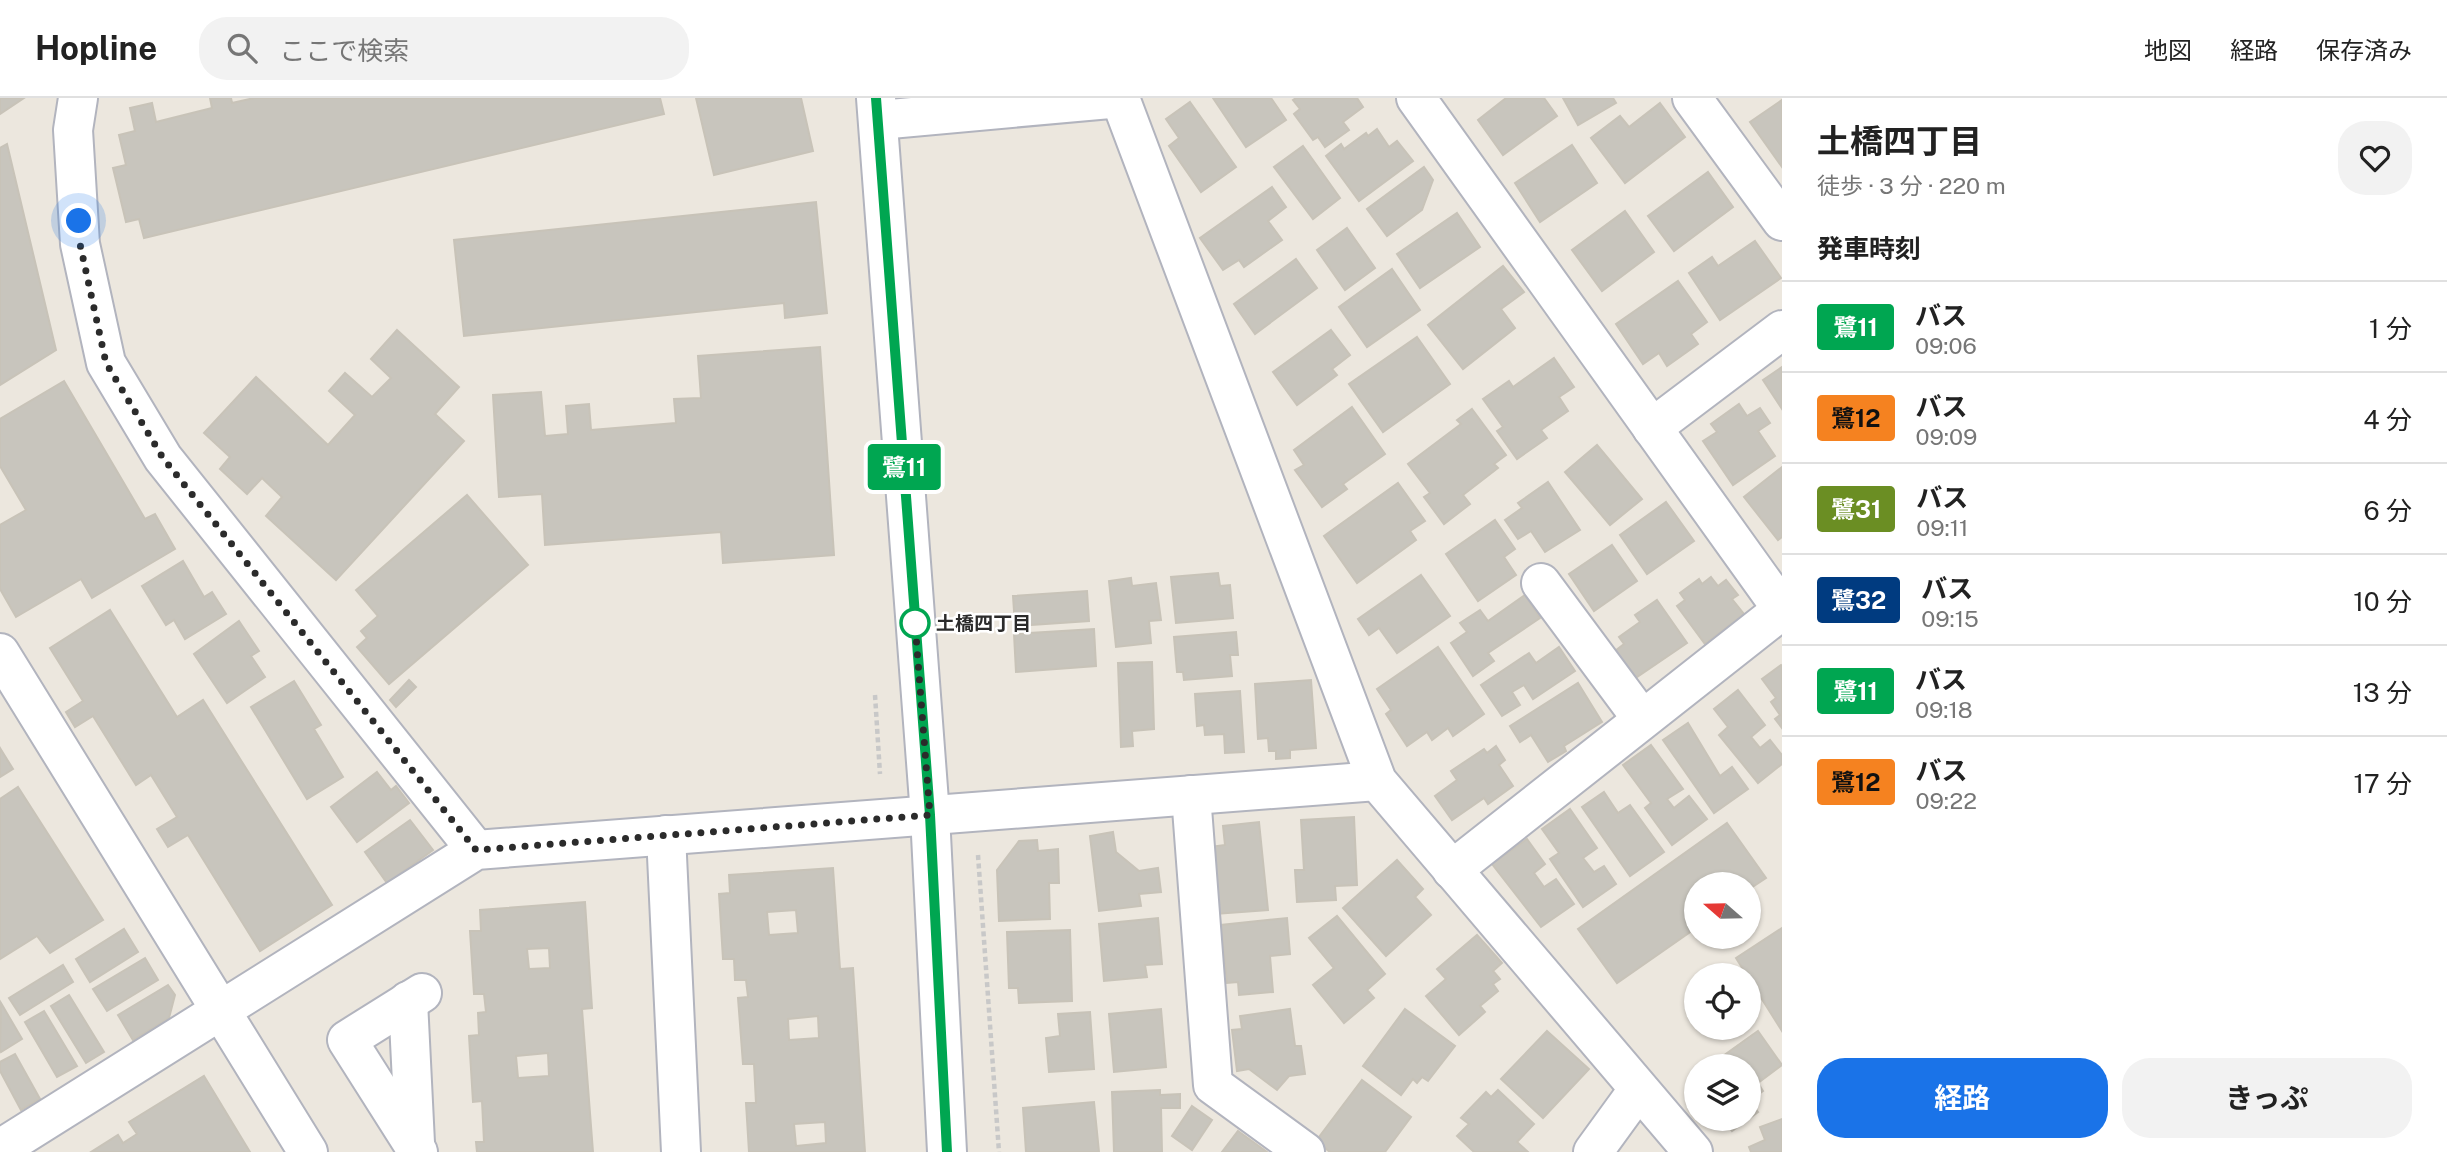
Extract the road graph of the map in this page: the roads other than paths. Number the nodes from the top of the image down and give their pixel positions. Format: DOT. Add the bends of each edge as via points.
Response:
graph roads {
  1 [pos="78,98"];
  2 [pos="1121,98"];
  3 [pos="1416,98"];
  4 [pos="1692,98"];
  5 [pos="877,109"];
  6 [pos="1782,222"];
  7 [pos="1782,330"];
  8 [pos="1651,428"];
  9 [pos="1541,583"];
  10 [pos="1782,610"];
  11 [pos="0,653"];
  12 [pos="1642,719"];
  13 [pos="1377,781"];
  14 [pos="1191,795"];
  15 [pos="930,815"];
  16 [pos="666,835"];
  17 [pos="476,850"];
  18 [pos="1452,870"];
  19 [pos="223,1010"];
  20 [pos="1638,1090"];
  21 [pos="416,1148"];
  22 [pos="0,1149"];
  23 [pos="308,1152"];
  24 [pos="681,1152"];
  25 [pos="947,1152"];
  26 [pos="1305,1152"];
  27 [pos="1593,1152"];
  28 [pos="1693,1152"];
  1 -- 17 [label="street" via="73,130 80,244 106,363 163,458"];
  2 -- 5 [label="street"];
  2 -- 13 [label="street"];
  3 -- 8 [label="street"];
  4 -- 6 [label="street"];
  5 -- 15 [label="street"];
  7 -- 8 [label="street"];
  8 -- 10 [label="street"];
  9 -- 12 [label="street"];
  10 -- 12 [label="street"];
  11 -- 19 [label="street"];
  12 -- 18 [label="street"];
  13 -- 14 [label="street"];
  13 -- 18 [label="street"];
  14 -- 15 [label="street"];
  14 -- 26 [label="street" via="1213,1085"];
  15 -- 16 [label="street"];
  15 -- 25 [label="street"];
  16 -- 17 [label="street"];
  16 -- 24 [label="street"];
  17 -- 19 [label="street"];
  18 -- 20 [label="street"];
  19 -- 22 [label="street"];
  19 -- 23 [label="street"];
  20 -- 27 [label="street"];
  20 -- 28 [label="street"];
  21 -- 21 [label="street" via="415,997 346,1040"];
}
